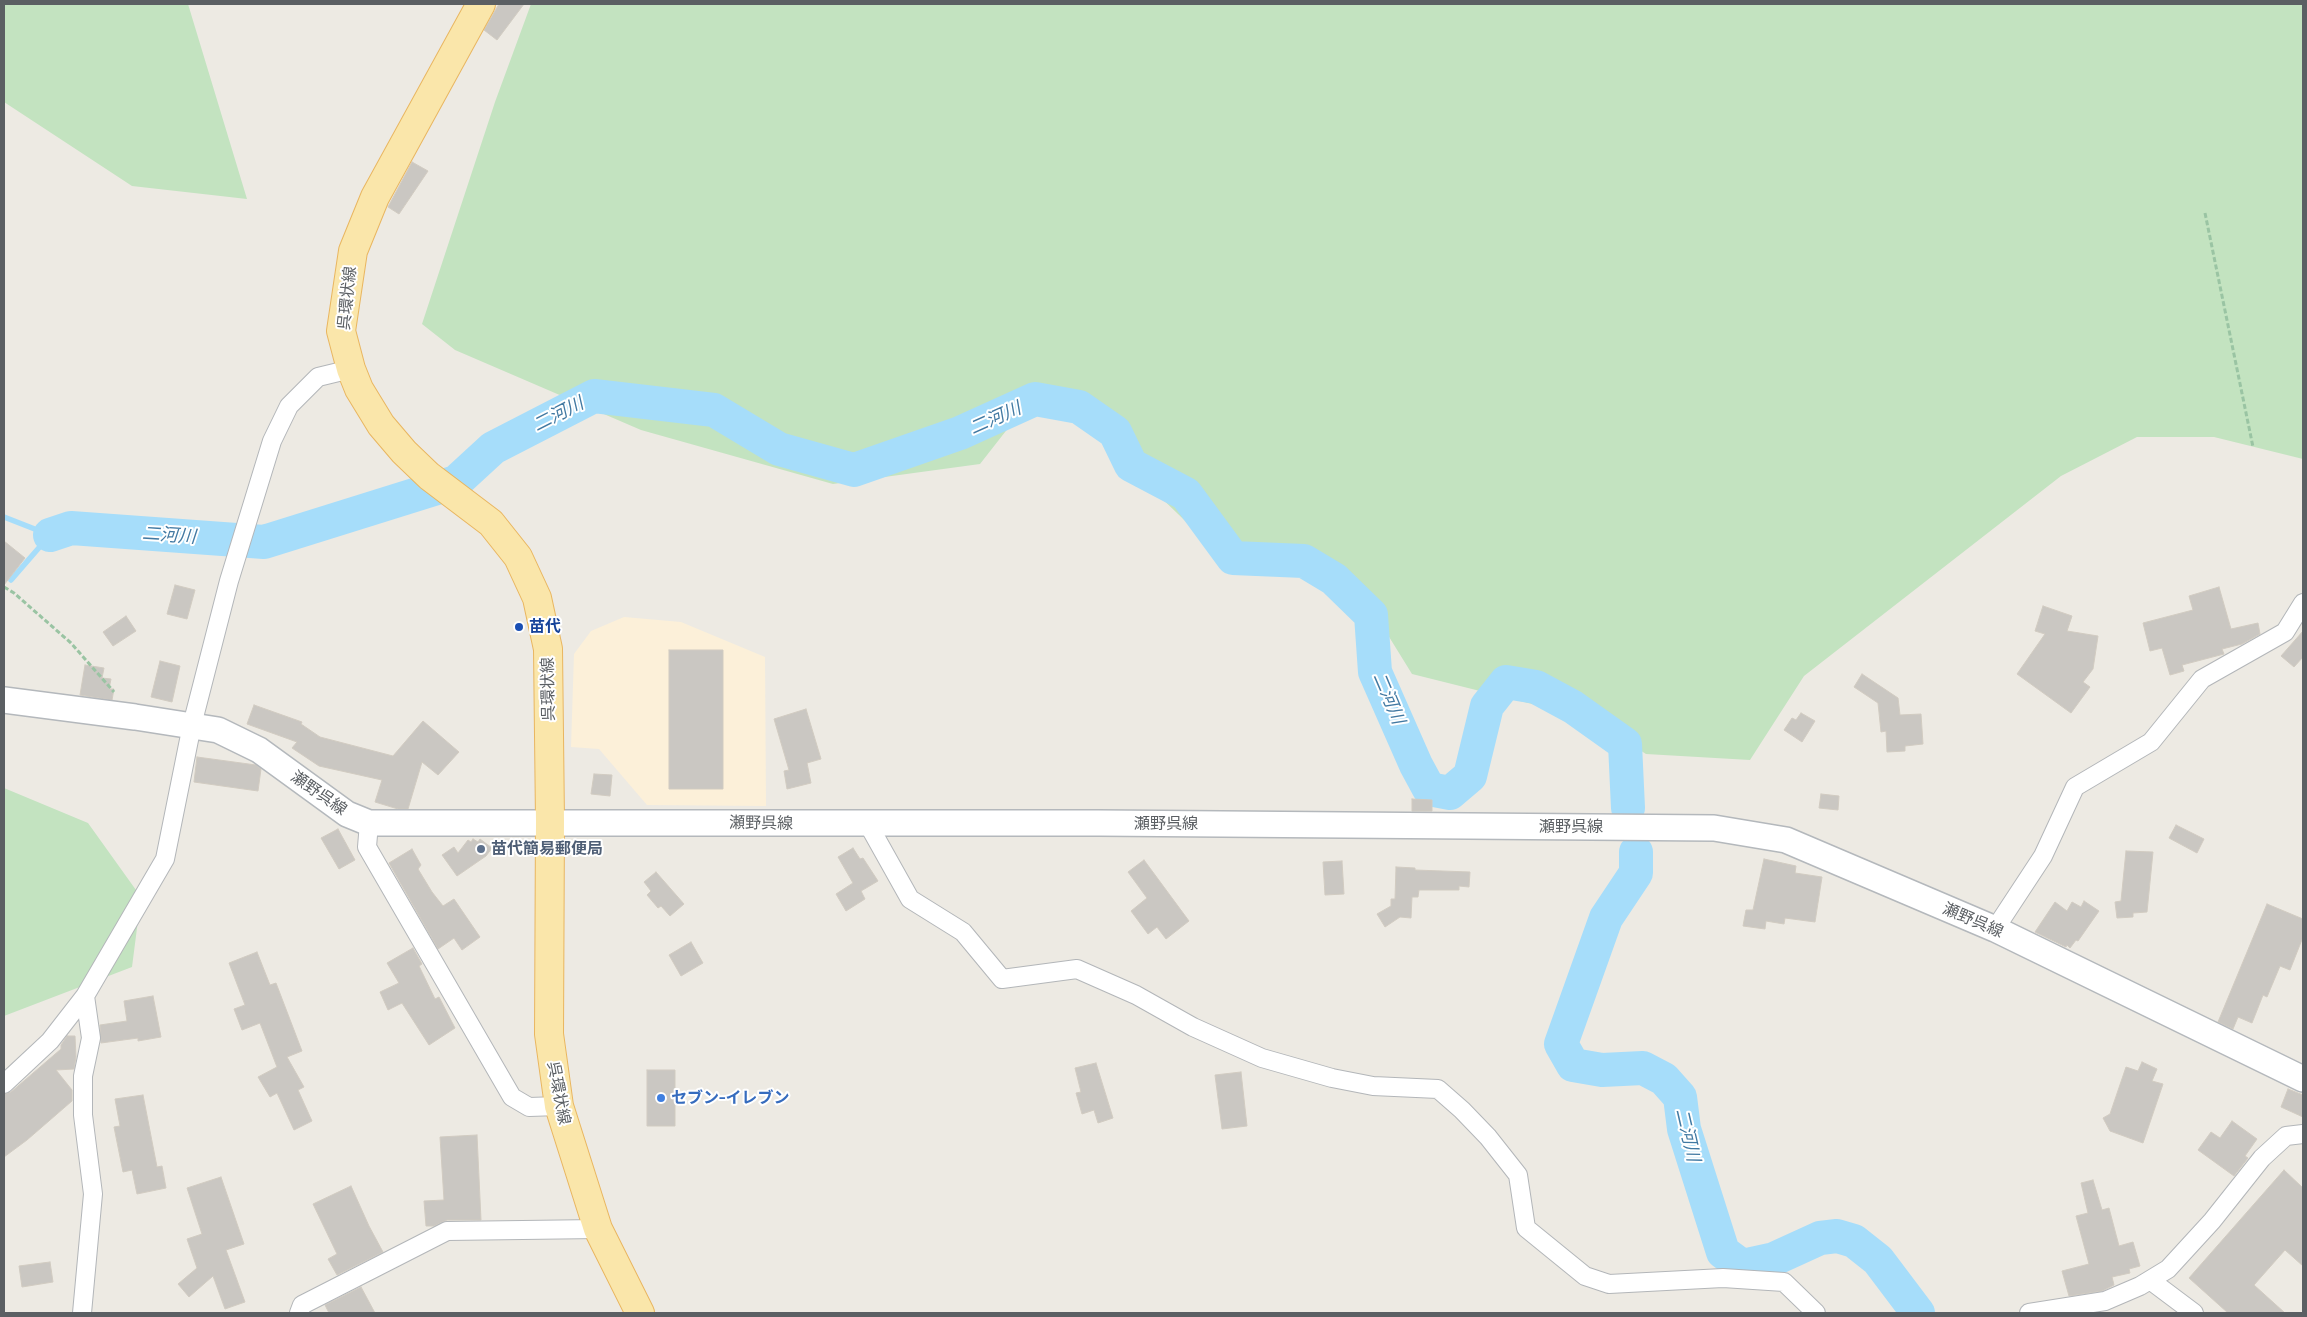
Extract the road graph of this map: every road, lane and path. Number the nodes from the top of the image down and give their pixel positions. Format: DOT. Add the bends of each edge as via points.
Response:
graph roads {
  1 [pos="481,4"];
  2 [pos="2204,213"];
  3 [pos="351,369"];
  4 [pos="2253,447"];
  5 [pos="4,587"];
  6 [pos="2303,604"];
  7 [pos="4,700"];
  8 [pos="136,717"];
  9 [pos="192,725"];
  10 [pos="550,821"];
  11 [pos="369,823"];
  12 [pos="868,824"];
  13 [pos="1995,929"];
  14 [pos="85,996"];
  15 [pos="2303,1079"];
  16 [pos="4,1084"];
  17 [pos="558,1106"];
  18 [pos="2303,1134"];
  19 [pos="598,1229"];
  20 [pos="2150,1280"];
  21 [pos="82,1313"];
  22 [pos="299,1313"];
  23 [pos="640,1313"];
  24 [pos="1816,1313"];
  25 [pos="2029,1313"];
  26 [pos="2194,1313"];
  1 -- 3 [label="main road, 呉環状線" via="375,197 353,251 341,331"];
  2 -- 4 [label="path"];
  3 -- 9 [label="street" via="318,377 290,406 272,441 229,581"];
  3 -- 10 [label="main road, 呉環状線" via="359,389 404,452 429,476 491,523 518,557 537,598 548,649"];
  5 -- 8 [label="path" via="71,643"];
  6 -- 13 [label="street" via="2285,632 2202,679 2151,742 2075,787 2043,856"];
  7 -- 8 [label="main road, 瀬野呉線"];
  8 -- 9 [label="main road, 瀬野呉線"];
  9 -- 11 [label="main road, 瀬野呉線" via="218,730 259,750 347,814"];
  9 -- 14 [label="street" via="165,859"];
  10 -- 11 [label="main road, 瀬野呉線"];
  10 -- 12 [label="main road, 瀬野呉線"];
  10 -- 17 [label="main road, 呉環状線" via="549,1034"];
  11 -- 17 [label="street" via="367,847 512,1097 530,1107"];
  12 -- 13 [label="main road, 瀬野呉線" via="1714,828 1786,840"];
  12 -- 24 [label="street" via="910,899 963,932 1002,979 1077,968 1262,1058 1373,1086 1438,1089 1488,1137 1518,1175 1526,1228 1585,1276 1610,1284 1723,1278 1784,1282"];
  13 -- 15 [label="main road, 瀬野呉線"];
  14 -- 16 [label="street" via="50,1041"];
  14 -- 21 [label="street" via="91,1038 83,1076 83,1115 93,1194"];
  17 -- 19 [label="main road, 呉環状線"];
  18 -- 20 [label="street" via="2286,1136 2268,1152 2168,1269"];
  19 -- 22 [label="street" via="446,1231 302,1306"];
  19 -- 23 [label="main road, 呉環状線"];
  20 -- 25 [label="street" via="2105,1301"];
  20 -- 26 [label="street"];
}
